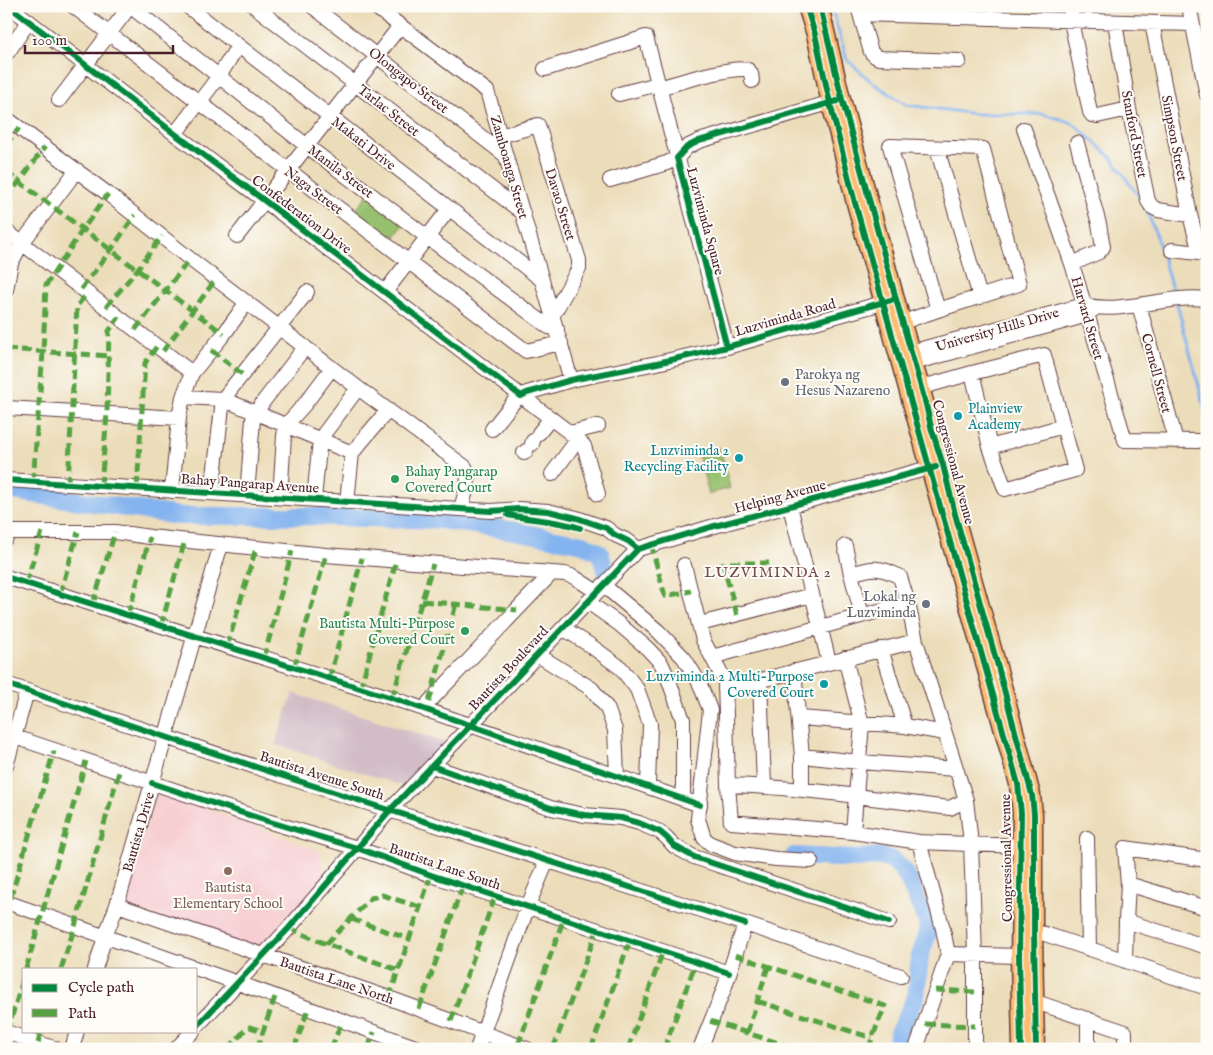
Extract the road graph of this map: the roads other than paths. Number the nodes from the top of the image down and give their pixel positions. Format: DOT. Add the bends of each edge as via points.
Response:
graph roads {
  1 [pos="9,6"];
  2 [pos="74,6"];
  3 [pos="130,6"];
  4 [pos="187,6"];
  5 [pos="254,6"];
  6 [pos="312,6"];
  7 [pos="374,6"];
  8 [pos="806,6"];
  9 [pos="820,6"];
  10 [pos="1071,6"];
  11 [pos="1189,6"];
  12 [pos="859,10"];
  13 [pos="1009,12"];
  14 [pos="29,21"];
  15 [pos="1071,21"];
  16 [pos="1115,22"];
  17 [pos="1152,23"];
  18 [pos="1192,24"];
  19 [pos="400,26"];
  20 [pos="109,34"];
  21 [pos="238,46"];
  22 [pos="8,52"];
  23 [pos="376,56"];
  24 [pos="959,61"];
  25 [pos="86,65"];
  26 [pos="545,69"];
  27 [pos="219,76"];
  28 [pos="752,81"];
  29 [pos="355,84"];
  30 [pos="658,86"];
  31 [pos="620,94"];
  32 [pos="1207,95"];
  33 [pos="59,100"];
  34 [pos="836,101"];
  35 [pos="199,102"];
  36 [pos="1129,109"];
  37 [pos="330,117"];
  38 [pos="6,118"];
  39 [pos="1024,129"];
  40 [pos="175,134"];
  41 [pos="500,136"];
  42 [pos="1077,144"];
  43 [pos="307,146"];
  44 [pos="937,148"];
  45 [pos="505,155"];
  46 [pos="677,158"];
  47 [pos="77,170"];
  48 [pos="288,170"];
  49 [pos="610,180"];
  50 [pos="265,201"];
  51 [pos="449,209"];
  52 [pos="523,213"];
  53 [pos="1190,215"];
  54 [pos="6,231"];
  55 [pos="237,236"];
  56 [pos="427,238"];
  57 [pos="22,243"];
  58 [pos="1172,250"];
  59 [pos="1203,254"];
  60 [pos="408,262"];
  61 [pos="1072,264"];
  62 [pos="542,280"];
  63 [pos="6,290"];
  64 [pos="307,292"];
  65 [pos="385,292"];
  66 [pos="980,297"];
  67 [pos="1207,300"];
  68 [pos="889,301"];
  69 [pos="247,302"];
  70 [pos="1139,305"];
  71 [pos="1089,309"];
  72 [pos="938,310"];
  73 [pos="555,322"];
  74 [pos="903,322"];
  75 [pos="278,327"];
  76 [pos="561,343"];
  77 [pos="305,347"];
  78 [pos="726,347"];
  79 [pos="906,359"];
  80 [pos="332,368"];
  81 [pos="192,374"];
  82 [pos="972,374"];
  83 [pos="571,380"];
  84 [pos="358,388"];
  85 [pos="915,390"];
  86 [pos="183,396"];
  87 [pos="521,396"];
  88 [pos="223,399"];
  89 [pos="6,408"];
  90 [pos="388,410"];
  91 [pos="257,413"];
  92 [pos="179,418"];
  93 [pos="551,418"];
  94 [pos="286,425"];
  95 [pos="598,426"];
  96 [pos="1063,426"];
  97 [pos="492,429"];
  98 [pos="574,436"];
  99 [pos="320,439"];
  100 [pos="1176,441"];
  101 [pos="1198,441"];
  102 [pos="531,445"];
  103 [pos="990,447"];
  104 [pos="352,452"];
  105 [pos="936,466"];
  106 [pos="552,474"];
  107 [pos="6,480"];
  108 [pos="172,490"];
  109 [pos="212,493"];
  110 [pos="598,494"];
  111 [pos="247,495"];
  112 [pos="280,497"];
  113 [pos="314,499"];
  114 [pos="347,502"];
  115 [pos="790,506"];
  116 [pos="461,509"];
  117 [pos="7,533"];
  118 [pos="221,544"];
  119 [pos="844,546"];
  120 [pos="638,549"];
  121 [pos="684,566"];
  122 [pos="552,573"];
  123 [pos="851,574"];
  124 [pos="6,577"];
  125 [pos="596,593"];
  126 [pos="812,595"];
  127 [pos="908,603"];
  128 [pos="862,615"];
  129 [pos="700,624"];
  130 [pos="820,627"];
  131 [pos="563,628"];
  132 [pos="194,636"];
  133 [pos="916,641"];
  134 [pos="881,649"];
  135 [pos="538,654"];
  136 [pos="712,657"];
  137 [pos="846,658"];
  138 [pos="829,662"];
  139 [pos="794,671"];
  140 [pos="760,680"];
  141 [pos="6,684"];
  142 [pos="725,689"];
  143 [pos="27,691"];
  144 [pos="427,711"];
  145 [pos="799,718"];
  146 [pos="862,724"];
  147 [pos="470,726"];
  148 [pos="904,726"];
  149 [pos="945,733"];
  150 [pos="10,736"];
  151 [pos="165,737"];
  152 [pos="802,756"];
  153 [pos="859,762"];
  154 [pos="6,766"];
  155 [pos="432,766"];
  156 [pos="956,769"];
  157 [pos="617,775"];
  158 [pos="152,783"];
  159 [pos="728,785"];
  160 [pos="648,786"];
  161 [pos="764,786"];
  162 [pos="802,789"];
  163 [pos="856,795"];
  164 [pos="682,798"];
  165 [pos="966,800"];
  166 [pos="700,805"];
  167 [pos="390,810"];
  168 [pos="853,832"];
  169 [pos="1087,838"];
  170 [pos="919,842"];
  171 [pos="971,843"];
  172 [pos="1020,846"];
  173 [pos="356,848"];
  174 [pos="1207,860"];
  175 [pos="547,861"];
  176 [pos="811,861"];
  177 [pos="1128,884"];
  178 [pos="6,902"];
  179 [pos="117,905"];
  180 [pos="528,906"];
  181 [pos="1207,908"];
  182 [pos="1126,921"];
  183 [pos="889,922"];
  184 [pos="745,924"];
  185 [pos="1027,932"];
  186 [pos="105,937"];
  187 [pos="1205,942"];
  188 [pos="1089,948"];
  189 [pos="948,954"];
  190 [pos="264,955"];
  191 [pos="975,955"];
  192 [pos="1019,956"];
  193 [pos="1125,961"];
  194 [pos="95,968"];
  195 [pos="195,968"];
  196 [pos="198,969"];
  197 [pos="729,973"];
  198 [pos="901,976"];
  199 [pos="238,983"];
  200 [pos="1207,988"];
  201 [pos="1036,1002"];
  202 [pos="1088,1019"];
  203 [pos="198,1025"];
  204 [pos="6,1032"];
  205 [pos="77,1032"];
  206 [pos="191,1032"];
  207 [pos="482,1032"];
  208 [pos="56,1049"];
  209 [pos="72,1049"];
  210 [pos="176,1049"];
  211 [pos="421,1049"];
  212 [pos="477,1049"];
  213 [pos="527,1049"];
  214 [pos="700,1049"];
  215 [pos="916,1049"];
  216 [pos="974,1049"];
  217 [pos="1021,1049"];
  218 [pos="1036,1049"];
  219 [pos="1088,1049"];
  220 [pos="1125,1049"];
  1 -- 14 [label="street, Confederation Drive"];
  2 -- 20 [label="street, Naga Street"];
  3 -- 20 [label="street"];
  3 -- 27 [label="street, Manila Street"];
  4 -- 21 [label="street, Makati Drive"];
  5 -- 29 [label="street, Tarlac Street"];
  6 -- 23 [label="street, Olongapo Street"];
  7 -- 19 [label="street, Zamboanga Street"];
  8 -- 34 [label="main road, Congressional Avenue"];
  9 -- 34 [label="main road, Congressional Avenue"];
  10 -- 15 [label="street"];
  11 -- 18 [label="street"];
  12 -- 13 [label="street"];
  12 -- 24 [label="street" via="875,56"];
  13 -- 15 [label="street"];
  14 -- 22 [label="street"];
  14 -- 25 [label="street, Confederation Drive"];
  15 -- 16 [label="street"];
  15 -- 36 [label="street" via="1090,112 1097,116"];
  16 -- 17 [label="street"];
  16 -- 36 [label="street, Stanford Street"];
  17 -- 18 [label="street"];
  17 -- 53 [label="street, Simpson Street"];
  18 -- 32 [label="street"];
  19 -- 23 [label="street"];
  19 -- 41 [label="street, Zamboanga Street" via="487,91"];
  20 -- 25 [label="street"];
  20 -- 35 [label="street, Naga Street"];
  21 -- 27 [label="street"];
  21 -- 37 [label="street, Makati Drive"];
  23 -- 29 [label="street"];
  23 -- 45 [label="street, Olongapo Street"];
  25 -- 33 [label="street"];
  25 -- 40 [label="street, Confederation Drive"];
  26 -- 30 [label="street" via="646,37"];
  27 -- 35 [label="street"];
  27 -- 43 [label="street, Manila Street"];
  28 -- 30 [label="street" via="750,72 744,69"];
  29 -- 37 [label="street"];
  29 -- 52 [label="street, Tarlac Street"];
  30 -- 31 [label="street"];
  30 -- 46 [label="street"];
  34 -- 46 [label="street, Luzviminda Square" via="700,141 687,147"];
  34 -- 68 [label="main road, Congressional Avenue"];
  35 -- 40 [label="street"];
  35 -- 48 [label="street, Naga Street"];
  36 -- 53 [label="street, Stanford Street" via="1152,207"];
  37 -- 43 [label="street"];
  37 -- 51 [label="street, Makati Drive"];
  38 -- 47 [label="street"];
  39 -- 61 [label="street, Harvard Street"];
  40 -- 50 [label="street, Confederation Drive"];
  41 -- 45 [label="street, Zamboanga Street"];
  41 -- 73 [label="street, Davao Street" via="538,126 579,260 579,268"];
  42 -- 61 [label="street" via="1103,247"];
  43 -- 48 [label="street"];
  43 -- 56 [label="street, Manila Street"];
  44 -- 66 [label="street"];
  44 -- 66 [label="street" via="983,149 1019,284"];
  44 -- 72 [label="street" via="890,146"];
  45 -- 52 [label="street, Zamboanga Street"];
  46 -- 49 [label="street" via="667,164"];
  46 -- 78 [label="street, Luzviminda Square"];
  47 -- 57 [label="street"];
  47 -- 69 [label="street"];
  48 -- 50 [label="street"];
  48 -- 60 [label="street, Naga Street"];
  50 -- 55 [label="street"];
  50 -- 65 [label="street, Confederation Drive"];
  51 -- 56 [label="street"];
  51 -- 62 [label="street, Makati Drive"];
  52 -- 62 [label="street, Zamboanga Street"];
  53 -- 59 [label="street, Simpson Street"];
  54 -- 57 [label="street"];
  56 -- 60 [label="street"];
  56 -- 73 [label="street, Manila Street" via="549,327"];
  57 -- 63 [label="street" via="10,263"];
  57 -- 81 [label="street"];
  58 -- 59 [label="street"];
  60 -- 65 [label="street"];
  60 -- 76 [label="street, Naga Street" via="526,351"];
  61 -- 71 [label="street, Harvard Street"];
  62 -- 73 [label="street, Zamboanga Street"];
  64 -- 75 [label="street"];
  65 -- 87 [label="street, Confederation Drive"];
  66 -- 72 [label="street"];
  67 -- 70 [label="street, University Hills Drive" via="1186,299"];
  68 -- 74 [label="main road, Congressional Avenue"];
  68 -- 78 [label="street, Luzviminda Road"];
  68 -- 79 [label="main road, Congressional Avenue"];
  69 -- 75 [label="street"];
  69 -- 81 [label="street"];
  70 -- 71 [label="street, University Hills Drive"];
  70 -- 100 [label="street, Cornell Street"];
  71 -- 79 [label="street, University Hills Drive" via="1077,318"];
  71 -- 100 [label="street, Harvard Street" via="1125,440"];
  72 -- 74 [label="street"];
  73 -- 76 [label="street, Zamboanga Street"];
  74 -- 79 [label="main road, Congressional Avenue"];
  75 -- 77 [label="street"];
  75 -- 88 [label="street"];
  76 -- 83 [label="street, Zamboanga Street"];
  77 -- 80 [label="street"];
  77 -- 91 [label="street"];
  78 -- 83 [label="street, Luzviminda Road"];
  79 -- 85 [label="main road, Congressional Avenue"];
  80 -- 84 [label="street"];
  80 -- 94 [label="street"];
  81 -- 86 [label="street"];
  82 -- 85 [label="street"];
  82 -- 96 [label="street" via="1044,356"];
  82 -- 103 [label="street"];
  83 -- 87 [label="street"];
  84 -- 90 [label="street"];
  84 -- 99 [label="street"];
  85 -- 105 [label="main road, Congressional Avenue" via="931,427"];
  86 -- 88 [label="street"];
  86 -- 92 [label="street"];
  87 -- 93 [label="street, Confederation Drive"];
  87 -- 97 [label="street"];
  88 -- 91 [label="street"];
  88 -- 109 [label="street"];
  89 -- 92 [label="street"];
  90 -- 104 [label="street"];
  90 -- 116 [label="street" via="465,467 468,479"];
  91 -- 94 [label="street"];
  91 -- 111 [label="street" via="253,419"];
  92 -- 108 [label="street"];
  93 -- 98 [label="street, Confederation Drive"];
  93 -- 102 [label="street"];
  94 -- 99 [label="street"];
  94 -- 112 [label="street"];
  95 -- 98 [label="street"];
  96 -- 103 [label="street"];
  96 -- 103 [label="street" via="1075,470 1005,489"];
  98 -- 106 [label="street"];
  98 -- 110 [label="street, Confederation Drive" via="584,446"];
  99 -- 104 [label="street"];
  99 -- 113 [label="street"];
  100 -- 101 [label="street, Harvard Street"];
  104 -- 114 [label="street"];
  105 -- 115 [label="street, Helping Avenue"];
  105 -- 172 [label="main road, Congressional Avenue" via="1018,784"];
  105 -- 185 [label="main road, Congressional Avenue" via="957,523 1032,795 1034,814"];
  107 -- 108 [label="street, Bahay Pangarap Avenue"];
  108 -- 109 [label="street, Bahay Pangarap Avenue"];
  109 -- 111 [label="street, Bahay Pangarap Avenue"];
  111 -- 112 [label="street, Bahay Pangarap Avenue"];
  112 -- 113 [label="street, Bahay Pangarap Avenue"];
  113 -- 114 [label="street, Bahay Pangarap Avenue"];
  114 -- 116 [label="street, Bahay Pangarap Avenue"];
  115 -- 120 [label="street, Helping Avenue"];
  115 -- 126 [label="street"];
  116 -- 120 [label="street, Bahay Pangarap Avenue" via="548,520 603,535 615,535"];
  117 -- 118 [label="street" via="115,532"];
  118 -- 122 [label="street"];
  118 -- 132 [label="street, Bautista Drive"];
  119 -- 123 [label="street"];
  120 -- 125 [label="street, Bautista Boulevard"];
  121 -- 129 [label="street"];
  122 -- 125 [label="street" via="574,577"];
  122 -- 144 [label="street" via="429,702"];
  123 -- 127 [label="street" via="870,568 888,570 900,577"];
  123 -- 128 [label="street"];
  124 -- 132 [label="street"];
  125 -- 131 [label="street, Bautista Boulevard"];
  125 -- 164 [label="street" via="620,624 647,648 664,670 683,720"];
  125 -- 166 [label="street" via="658,631 684,658 699,682 710,710"];
  126 -- 129 [label="street"];
  126 -- 130 [label="street"];
  127 -- 128 [label="street"];
  127 -- 133 [label="street"];
  128 -- 130 [label="street"];
  129 -- 136 [label="street"];
  130 -- 136 [label="street"];
  130 -- 138 [label="street"];
  131 -- 135 [label="street, Bautista Boulevard"];
  131 -- 160 [label="street" via="621,668 637,689 650,724"];
  132 -- 144 [label="street"];
  132 -- 151 [label="street, Bautista Drive"];
  133 -- 134 [label="street"];
  133 -- 149 [label="street"];
  134 -- 137 [label="street"];
  134 -- 148 [label="street"];
  135 -- 147 [label="street, Bautista Boulevard"];
  135 -- 157 [label="street" via="592,688 607,708 615,730"];
  136 -- 142 [label="street" via="725,682"];
  137 -- 138 [label="street"];
  137 -- 146 [label="street"];
  138 -- 139 [label="street"];
  139 -- 140 [label="street"];
  139 -- 145 [label="street"];
  140 -- 142 [label="street"];
  140 -- 161 [label="street"];
  141 -- 143 [label="street, Bautista Avenue South"];
  142 -- 159 [label="street"];
  143 -- 150 [label="street"];
  143 -- 151 [label="street, Bautista Avenue South"];
  144 -- 147 [label="street"];
  145 -- 146 [label="street"];
  145 -- 152 [label="street"];
  146 -- 148 [label="street"];
  146 -- 153 [label="street"];
  147 -- 155 [label="street, Bautista Boulevard"];
  147 -- 157 [label="street"];
  148 -- 149 [label="street"];
  149 -- 156 [label="street"];
  150 -- 154 [label="street"];
  150 -- 158 [label="street, Bautista Lane South"];
  151 -- 158 [label="street, Bautista Drive"];
  151 -- 167 [label="street, Bautista Avenue South"];
  152 -- 153 [label="street"];
  152 -- 162 [label="street"];
  153 -- 156 [label="street"];
  153 -- 163 [label="street"];
  155 -- 167 [label="street, Bautista Boulevard"];
  155 -- 183 [label="street" via="551,808 639,823 660,832 674,846 694,857"];
  156 -- 165 [label="street"];
  157 -- 160 [label="street"];
  158 -- 173 [label="street, Bautista Lane South"];
  158 -- 179 [label="street, Bautista Drive"];
  159 -- 161 [label="street"];
  159 -- 168 [label="street" via="731,822"];
  160 -- 164 [label="street"];
  161 -- 162 [label="street"];
  162 -- 163 [label="street"];
  163 -- 165 [label="street" via="950,808"];
  163 -- 168 [label="street"];
  164 -- 166 [label="street"];
  165 -- 171 [label="street"];
  166 -- 176 [label="street" via="698,819 701,830 711,844 735,853"];
  167 -- 173 [label="street, Bautista Boulevard"];
  167 -- 175 [label="street, Bautista Avenue South"];
  168 -- 170 [label="street"];
  169 -- 188 [label="street"];
  170 -- 171 [label="street"];
  170 -- 189 [label="street"];
  171 -- 172 [label="street"];
  171 -- 191 [label="street"];
  172 -- 185 [label="main road, Congressional Avenue"];
  173 -- 180 [label="street, Bautista Lane South"];
  173 -- 190 [label="street, Bautista Boulevard"];
  174 -- 177 [label="street" via="1125,848"];
  175 -- 180 [label="street"];
  175 -- 184 [label="street, Bautista Avenue South"];
  177 -- 181 [label="street"];
  177 -- 182 [label="street"];
  178 -- 186 [label="street"];
  179 -- 186 [label="street, Bautista Drive"];
  179 -- 190 [label="street, Bautista Lane North"];
  180 -- 197 [label="street, Bautista Lane South"];
  180 -- 207 [label="street"];
  182 -- 187 [label="street"];
  182 -- 193 [label="street"];
  184 -- 197 [label="street"];
  184 -- 198 [label="street, Bautista Avenue South"];
  185 -- 188 [label="street" via="1045,934"];
  185 -- 192 [label="main road, Congressional Avenue"];
  185 -- 201 [label="main road, Congressional Avenue"];
  186 -- 194 [label="street, Bautista Drive"];
  186 -- 195 [label="street"];
  188 -- 193 [label="street"];
  189 -- 191 [label="street"];
  189 -- 215 [label="street"];
  190 -- 199 [label="street, Bautista Boulevard"];
  190 -- 207 [label="street, Bautista Lane North"];
  191 -- 192 [label="street"];
  191 -- 216 [label="street"];
  192 -- 217 [label="main road, Congressional Avenue"];
  193 -- 200 [label="street"];
  196 -- 199 [label="street"];
  197 -- 214 [label="street"];
  199 -- 203 [label="street, Bautista Boulevard"];
  199 -- 211 [label="street"];
  201 -- 202 [label="street"];
  201 -- 218 [label="main road, Congressional Avenue"];
  202 -- 219 [label="street"];
  202 -- 220 [label="street" via="1125,1032"];
  204 -- 208 [label="street"];
  205 -- 209 [label="street"];
  206 -- 210 [label="street"];
  207 -- 212 [label="street"];
  207 -- 213 [label="street, Bautista Lane North"];
}
